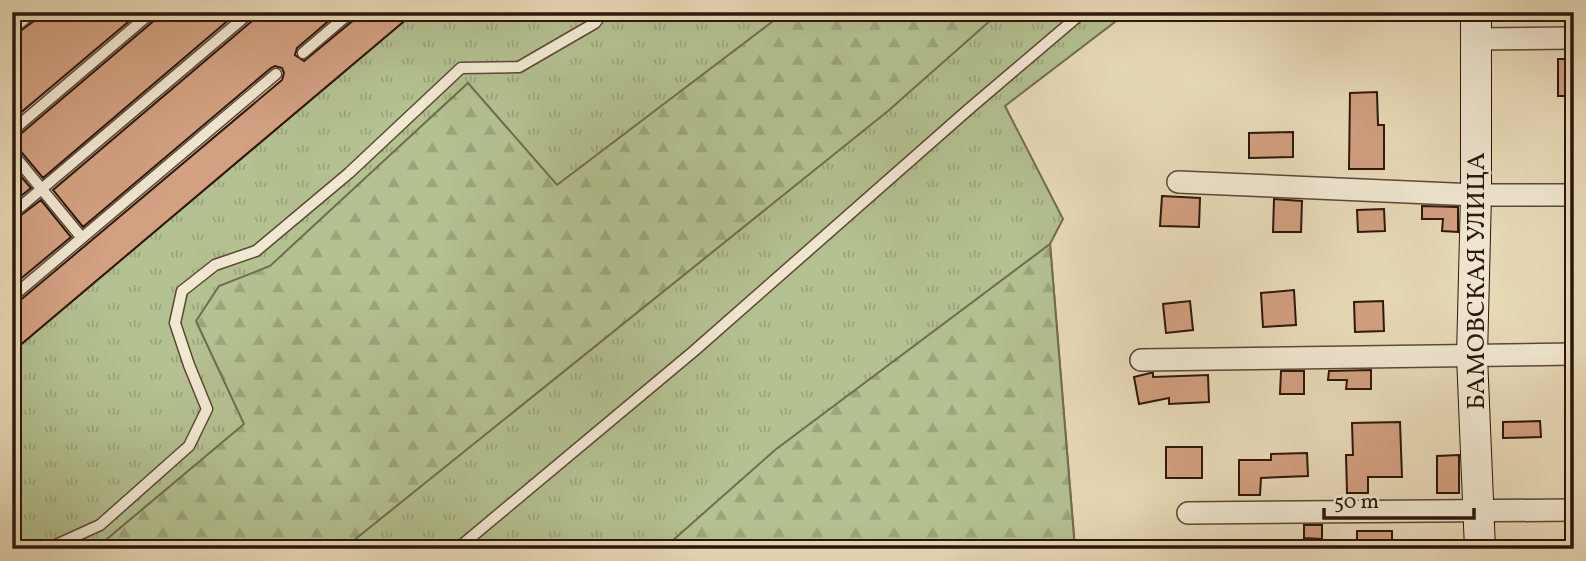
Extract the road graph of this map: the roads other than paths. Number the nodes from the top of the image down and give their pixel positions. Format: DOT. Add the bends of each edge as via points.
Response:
graph roads {
  1 [pos="33,12"];
  2 [pos="152,12"];
  3 [pos="351,12"];
  4 [pos="603,12"];
  5 [pos="1083,12"];
  6 [pos="247,15"];
  7 [pos="1476,26"];
  8 [pos="12,29"];
  9 [pos="1574,38"];
  10 [pos="303,53"];
  11 [pos="276,74"];
  12 [pos="12,131"];
  13 [pos="12,153"];
  14 [pos="1178,182"];
  15 [pos="42,189"];
  16 [pos="1476,195"];
  17 [pos="1574,195"];
  18 [pos="12,214"];
  19 [pos="82,238"];
  20 [pos="12,297"];
  21 [pos="1574,354"];
  22 [pos="1472,355"];
  23 [pos="1141,359"];
  24 [pos="1574,510"];
  25 [pos="1479,511"];
  26 [pos="1188,513"];
  27 [pos="47,549"];
  28 [pos="457,549"];
  29 [pos="1480,549"];
  1 -- 8 [label="lane"];
  2 -- 12 [label="lane"];
  3 -- 10 [label="lane"];
  4 -- 27 [label="lane" via="595,23 519,67 461,68 349,173 256,251 215,265 182,291 175,323 207,409 189,446 100,525"];
  5 -- 28 [label="lane" via="694,351"];
  6 -- 15 [label="lane"];
  7 -- 9 [label="street"];
  7 -- 16 [label="street, БАМОВСКАЯ УЛИЦА"];
  11 -- 19 [label="lane"];
  13 -- 15 [label="lane"];
  14 -- 16 [label="street"];
  15 -- 18 [label="lane"];
  15 -- 19 [label="lane"];
  16 -- 17 [label="street"];
  16 -- 22 [label="street, БАМОВСКАЯ УЛИЦА"];
  19 -- 20 [label="lane"];
  21 -- 22 [label="street"];
  22 -- 23 [label="street"];
  22 -- 25 [label="street, БАМОВСКАЯ УЛИЦА"];
  24 -- 25 [label="street"];
  25 -- 26 [label="street"];
  25 -- 29 [label="street, БАМОВСКАЯ УЛИЦА"];
}
